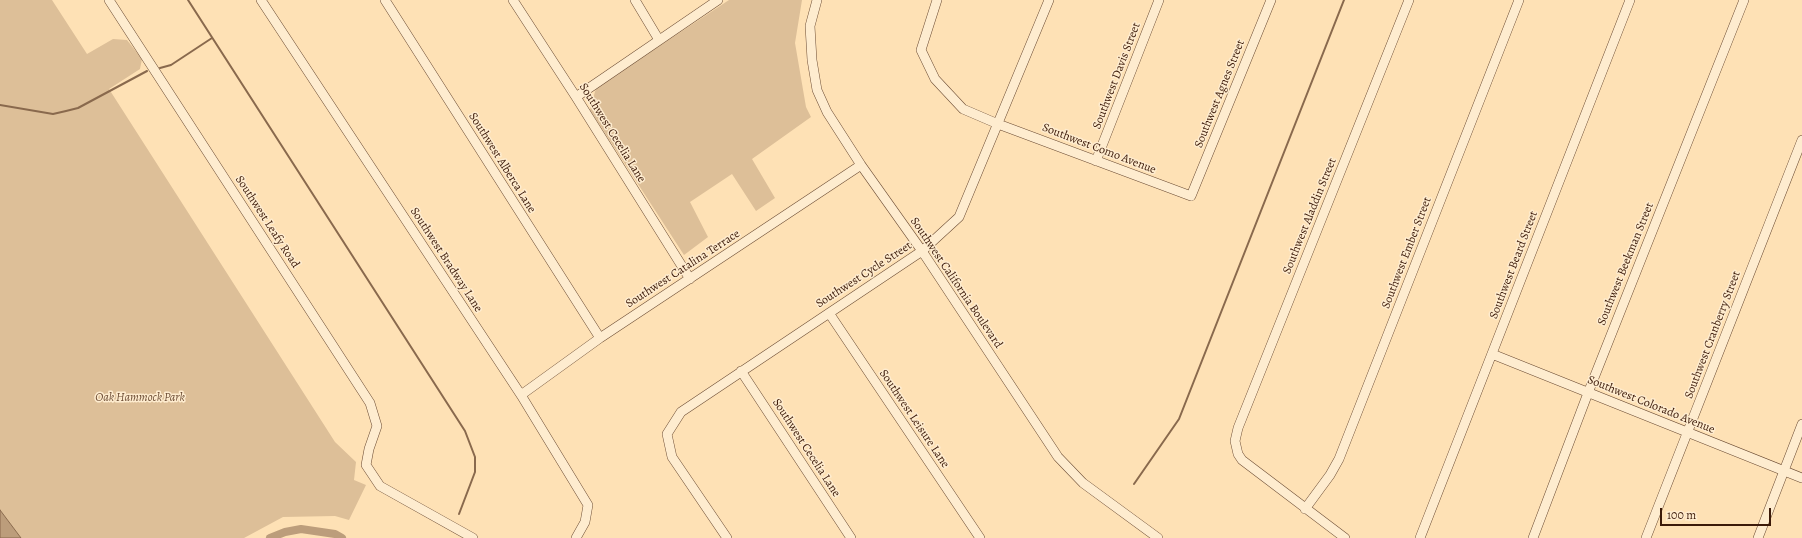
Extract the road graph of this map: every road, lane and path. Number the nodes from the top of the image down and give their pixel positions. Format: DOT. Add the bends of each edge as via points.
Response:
graph roads {
  1 [pos="109,0"];
  2 [pos="261,0"];
  3 [pos="385,0"];
  4 [pos="513,0"];
  5 [pos="635,0"];
  6 [pos="718,0"];
  7 [pos="817,0"];
  8 [pos="937,0"];
  9 [pos="1049,0"];
  10 [pos="1160,0"];
  11 [pos="1271,0"];
  12 [pos="1409,0"];
  13 [pos="1519,0"];
  14 [pos="1630,0"];
  15 [pos="1744,0"];
  16 [pos="659,40"];
  17 [pos="576,97"];
  18 [pos="998,124"];
  19 [pos="1802,140"];
  20 [pos="1096,161"];
  21 [pos="861,165"];
  22 [pos="1192,196"];
  23 [pos="922,252"];
  24 [pos="690,279"];
  25 [pos="829,313"];
  26 [pos="600,338"];
  27 [pos="1492,354"];
  28 [pos="741,371"];
  29 [pos="1588,392"];
  30 [pos="521,395"];
  31 [pos="1802,424"];
  32 [pos="1687,432"];
  33 [pos="1784,471"];
  34 [pos="1802,478"];
  35 [pos="1305,509"];
  36 [pos="474,538"];
  37 [pos="576,538"];
  38 [pos="727,538"];
  39 [pos="851,538"];
  40 [pos="980,538"];
  41 [pos="1158,538"];
  42 [pos="1345,538"];
  43 [pos="1420,538"];
  44 [pos="1533,538"];
  45 [pos="1646,538"];
  46 [pos="1758,538"];
  1 -- 36 [label="street, Southwest Leafy Road" via="370,403 376,426 366,465 380,486"];
  2 -- 30 [label="street, Southwest Bradway Lane"];
  3 -- 26 [label="street, Southwest Alberca Lane"];
  4 -- 17 [label="street, Southwest Cecelia Lane"];
  5 -- 16 [label="street"];
  6 -- 16 [label="street"];
  7 -- 21 [label="street, Southwest California Boulevard" via="810,26 817,90 827,112"];
  8 -- 18 [label="street, Southwest Como Avenue" via="921,50 935,79 963,109"];
  9 -- 18 [label="street, Southwest Cycle Street"];
  10 -- 20 [label="street, Southwest Davis Street"];
  11 -- 22 [label="street, Southwest Agnes Street"];
  12 -- 35 [label="street, Southwest Aladdin Street" via="1235,440 1242,460"];
  13 -- 35 [label="street, Southwest Ember Street" via="1339,459"];
  14 -- 27 [label="street, Southwest Beard Street"];
  15 -- 29 [label="street, Southwest Beekman Street"];
  16 -- 17 [label="street"];
  17 -- 24 [label="street, Southwest Cecelia Lane"];
  18 -- 20 [label="street, Southwest Como Avenue"];
  18 -- 23 [label="street, Southwest Cycle Street" via="959,217"];
  19 -- 32 [label="street, Southwest Cranberry Street"];
  20 -- 22 [label="street, Southwest Como Avenue"];
  21 -- 23 [label="street, Southwest California Boulevard"];
  21 -- 24 [label="street, Southwest Catalina Terrace"];
  23 -- 25 [label="street, Southwest Cycle Street"];
  23 -- 41 [label="street, Southwest California Boulevard" via="1058,457 1083,482"];
  24 -- 26 [label="street, Southwest Catalina Terrace"];
  25 -- 28 [label="street, Southwest Cycle Street"];
  25 -- 40 [label="street, Southwest Leisure Lane"];
  26 -- 30 [label="street, Southwest Catalina Terrace"];
  27 -- 29 [label="street, Southwest Colorado Avenue"];
  27 -- 43 [label="street, Southwest Beard Street"];
  28 -- 38 [label="street, Southwest Cycle Street" via="681,412 667,434 672,457"];
  28 -- 39 [label="street, Southwest Cecelia Lane"];
  29 -- 32 [label="street, Southwest Colorado Avenue"];
  29 -- 44 [label="street, Southwest Beekman Street"];
  30 -- 37 [label="street, Southwest Bradway Lane" via="588,505 585,522"];
  31 -- 33 [label="street"];
  32 -- 33 [label="street, Southwest Colorado Avenue"];
  32 -- 45 [label="street, Southwest Cranberry Street"];
  33 -- 34 [label="street, Southwest Colorado Avenue"];
  33 -- 46 [label="street"];
  35 -- 42 [label="street"];
}
